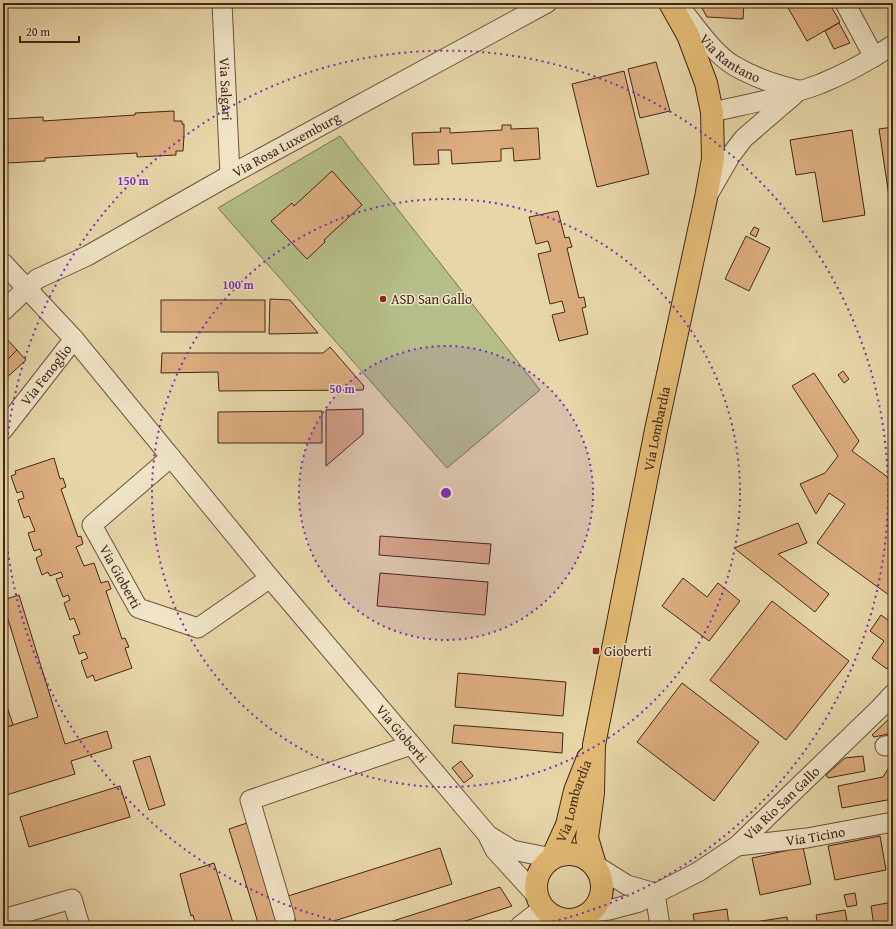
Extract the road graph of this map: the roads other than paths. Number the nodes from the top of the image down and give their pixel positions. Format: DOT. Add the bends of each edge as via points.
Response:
graph roads {
  1 [pos="222,3"];
  2 [pos="547,3"];
  3 [pos="670,3"];
  4 [pos="676,3"];
  5 [pos="845,3"];
  6 [pos="893,45"];
  7 [pos="874,57"];
  8 [pos="800,91"];
  9 [pos="712,112"];
  10 [pos="230,175"];
  11 [pos="706,198"];
  12 [pos="3,263"];
  13 [pos="27,287"];
  14 [pos="3,311"];
  15 [pos="74,339"];
  16 [pos="3,430"];
  17 [pos="171,457"];
  18 [pos="270,578"];
  19 [pos="893,694"];
  20 [pos="411,745"];
  21 [pos="594,745"];
  22 [pos="893,822"];
  23 [pos="487,834"];
  24 [pos="737,846"];
  25 [pos="552,858"];
  26 [pos="595,866"];
  27 [pos="655,893"];
  28 [pos="548,912"];
  29 [pos="587,917"];
  30 [pos="285,918"];
  31 [pos="3,919"];
  32 [pos="80,926"];
  33 [pos="520,926"];
  34 [pos="660,926"];
  1 -- 10 [label="street, Via Salgari"];
  2 -- 10 [label="street, Via Rosa Luxemburg"];
  3 -- 9 [label="main road, Via Lombardia" via="697,55"];
  4 -- 8 [label="street, Via Rantano" via="714,48 732,64 758,78"];
  5 -- 7 [label="street"];
  6 -- 7 [label="street, Via Rantano"];
  7 -- 8 [label="street, Via Rantano" via="844,73"];
  8 -- 9 [label="street, Via Rantano"];
  8 -- 11 [label="street, Via Rantano" via="744,138"];
  9 -- 11 [label="main road, Via Lombardia" via="713,159"];
  10 -- 13 [label="street, Via Rosa Luxemburg" via="87,256 37,279"];
  11 -- 21 [label="main road, Via Lombardia" via="656,430"];
  12 -- 13 [label="street, Via Gioberti"];
  13 -- 14 [label="street"];
  13 -- 15 [label="street, Via Gioberti"];
  15 -- 16 [label="street, Via Fenoglio"];
  15 -- 17 [label="street, Via Gioberti"];
  17 -- 18 [label="street, Via Gioberti"];
  17 -- 18 [label="street, Via Gioberti" via="92,525 138,608 198,628"];
  18 -- 20 [label="street, Via Gioberti"];
  19 -- 24 [label="street, Via Rio San Gallo"];
  20 -- 23 [label="street, Via Gioberti"];
  20 -- 30 [label="street" via="250,800"];
  21 -- 25 [label="main road, Via Lombardia" via="575,791 567,825"];
  21 -- 26 [label="main road, Via Lombardia" via="593,793 587,838"];
  22 -- 24 [label="street, Via Ticino" via="807,838"];
  23 -- 25 [label="street" via="512,850"];
  23 -- 28 [label="street" via="494,850"];
  24 -- 27 [label="street, Via Rio San Gallo" via="698,872"];
  25 -- 26 [label="main road" via="566,853 578,854"];
  25 -- 28 [label="main road" via="538,872 535,888"];
  26 -- 27 [label="street" via="628,885"];
  26 -- 29 [label="main road" via="601,878 602,889 599,900"];
  27 -- 29 [label="street, Via Rio San Gallo" via="639,902"];
  27 -- 34 [label="street"];
  28 -- 29 [label="main road" via="570,920"];
  28 -- 33 [label="street"];
  31 -- 32 [label="street" via="72,899"];
}
